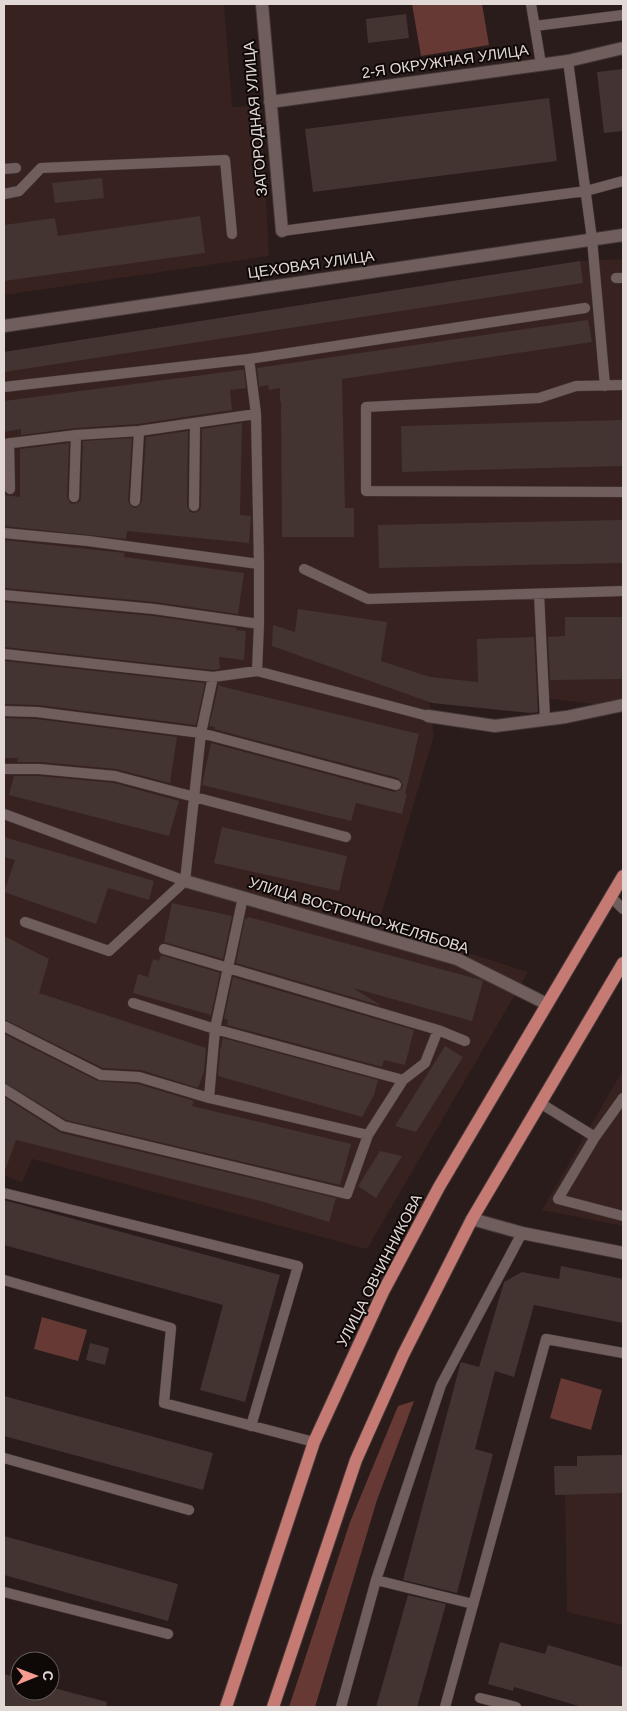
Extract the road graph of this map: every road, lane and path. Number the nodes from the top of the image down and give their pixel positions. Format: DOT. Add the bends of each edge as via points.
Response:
graph roads {
  1 [pos="262,4"];
  2 [pos="531,4"];
  3 [pos="623,15"];
  4 [pos="535,26"];
  5 [pos="623,48"];
  6 [pos="568,60"];
  7 [pos="541,64"];
  8 [pos="270,102"];
  9 [pos="16,168"];
  10 [pos="4,169"];
  11 [pos="623,181"];
  12 [pos="586,190"];
  13 [pos="4,194"];
  14 [pos="282,231"];
  15 [pos="232,234"];
  16 [pos="623,235"];
  17 [pos="592,239"];
  18 [pos="585,308"];
  19 [pos="4,326"];
  20 [pos="249,359"];
  21 [pos="623,385"];
  22 [pos="605,386"];
  23 [pos="4,387"];
  24 [pos="256,414"];
  25 [pos="195,423"];
  26 [pos="139,431"];
  27 [pos="76,435"];
  28 [pos="7,443"];
  29 [pos="10,490"];
  30 [pos="623,492"];
  31 [pos="74,497"];
  32 [pos="135,501"];
  33 [pos="194,506"];
  34 [pos="4,533"];
  35 [pos="259,564"];
  36 [pos="304,570"];
  37 [pos="623,591"];
  38 [pos="539,594"];
  39 [pos="4,595"];
  40 [pos="259,624"];
  41 [pos="4,654"];
  42 [pos="257,672"];
  43 [pos="213,677"];
  44 [pos="623,705"];
  45 [pos="4,711"];
  46 [pos="428,716"];
  47 [pos="546,719"];
  48 [pos="201,733"];
  49 [pos="4,769"];
  50 [pos="396,786"];
  51 [pos="194,798"];
  52 [pos="4,814"];
  53 [pos="346,837"];
  54 [pos="623,876"];
  55 [pos="185,881"];
  56 [pos="243,897"];
  57 [pos="611,897"];
  58 [pos="623,909"];
  59 [pos="25,922"];
  60 [pos="164,949"];
  61 [pos="623,963"];
  62 [pos="228,967"];
  63 [pos="133,1003"];
  64 [pos="547,1004"];
  65 [pos="4,1026"];
  66 [pos="215,1029"];
  67 [pos="438,1030"];
  68 [pos="465,1041"];
  69 [pos="403,1080"];
  70 [pos="4,1089"];
  71 [pos="209,1098"];
  72 [pos="623,1098"];
  73 [pos="540,1103"];
  74 [pos="368,1135"];
  75 [pos="595,1137"];
  76 [pos="4,1193"];
  77 [pos="623,1216"];
  78 [pos="472,1219"];
  79 [pos="522,1233"];
  80 [pos="623,1253"];
  81 [pos="4,1280"];
  82 [pos="623,1354"];
  83 [pos="252,1426"];
  84 [pos="314,1442"];
  85 [pos="4,1458"];
  86 [pos="189,1510"];
  87 [pos="376,1580"];
  88 [pos="4,1592"];
  89 [pos="474,1604"];
  90 [pos="168,1634"];
  91 [pos="480,1698"];
  92 [pos="226,1707"];
  93 [pos="273,1707"];
  94 [pos="341,1707"];
  95 [pos="445,1707"];
  96 [pos="516,1707"];
  1 -- 8 [label="street, ЗАГОРОДНАЯ УЛИЦА"];
  2 -- 4 [label="lane"];
  3 -- 4 [label="lane"];
  4 -- 7 [label="lane"];
  5 -- 6 [label="street, 2-Я ОКРУЖНАЯ УЛИЦА"];
  6 -- 7 [label="street, 2-Я ОКРУЖНАЯ УЛИЦА"];
  6 -- 12 [label="lane"];
  7 -- 8 [label="street, 2-Я ОКРУЖНАЯ УЛИЦА"];
  8 -- 14 [label="street, ЗАГОРОДНАЯ УЛИЦА"];
  9 -- 10 [label="lane"];
  11 -- 12 [label="lane"];
  12 -- 14 [label="lane"];
  12 -- 17 [label="lane"];
  13 -- 15 [label="lane" via="19,191 41,168 225,160"];
  16 -- 17 [label="street, ЦЕХОВАЯ УЛИЦА"];
  17 -- 19 [label="street, ЦЕХОВАЯ УЛИЦА"];
  17 -- 22 [label="lane"];
  18 -- 20 [label="lane"];
  20 -- 23 [label="lane"];
  20 -- 24 [label="lane"];
  21 -- 22 [label="lane"];
  22 -- 30 [label="lane" via="576,386 539,398 366,407 366,491"];
  24 -- 25 [label="lane"];
  24 -- 35 [label="lane"];
  25 -- 26 [label="lane"];
  25 -- 33 [label="lane"];
  26 -- 27 [label="lane"];
  26 -- 32 [label="lane"];
  27 -- 28 [label="lane"];
  27 -- 31 [label="lane"];
  28 -- 29 [label="lane"];
  34 -- 35 [label="lane"];
  35 -- 40 [label="lane"];
  36 -- 38 [label="lane" via="368,599"];
  37 -- 38 [label="lane"];
  38 -- 47 [label="lane"];
  39 -- 40 [label="lane" via="154,609"];
  40 -- 42 [label="lane"];
  41 -- 43 [label="lane"];
  42 -- 43 [label="lane"];
  42 -- 46 [label="lane"];
  43 -- 48 [label="lane"];
  44 -- 47 [label="street"];
  45 -- 48 [label="lane" via="38,712"];
  46 -- 47 [label="street" via="495,726"];
  48 -- 50 [label="lane"];
  48 -- 51 [label="lane"];
  49 -- 51 [label="lane" via="115,776"];
  51 -- 53 [label="lane"];
  51 -- 55 [label="lane"];
  52 -- 55 [label="lane"];
  54 -- 57 [label="main road, УЛИЦА ОВЧИННИКОВА"];
  55 -- 56 [label="street, УЛИЦА ВОСТОЧНО-ЖЕЛЯБОВА"];
  55 -- 59 [label="lane" via="109,951"];
  56 -- 62 [label="lane"];
  56 -- 64 [label="street, УЛИЦА ВОСТОЧНО-ЖЕЛЯБОВА" via="457,959"];
  57 -- 58 [label="lane"];
  57 -- 64 [label="main road, УЛИЦА ОВЧИННИКОВА"];
  60 -- 62 [label="lane"];
  61 -- 73 [label="main road"];
  62 -- 66 [label="lane"];
  62 -- 67 [label="lane"];
  63 -- 66 [label="lane"];
  64 -- 84 [label="main road, УЛИЦА ОВЧИННИКОВА" via="439,1187 382,1292"];
  65 -- 71 [label="lane" via="101,1075 139,1077"];
  66 -- 69 [label="lane"];
  66 -- 71 [label="lane"];
  67 -- 68 [label="lane"];
  67 -- 69 [label="lane" via="425,1062"];
  69 -- 74 [label="lane"];
  70 -- 74 [label="lane" via="63,1126 347,1194"];
  71 -- 74 [label="lane"];
  72 -- 75 [label="lane"];
  73 -- 75 [label="lane"];
  73 -- 78 [label="main road"];
  75 -- 77 [label="lane" via="558,1199"];
  76 -- 83 [label="lane" via="298,1266"];
  78 -- 79 [label="street"];
  78 -- 93 [label="main road" via="403,1355 356,1460"];
  79 -- 80 [label="street"];
  79 -- 87 [label="lane" via="441,1385"];
  81 -- 83 [label="lane" via="171,1328 164,1403"];
  82 -- 89 [label="lane" via="546,1339"];
  83 -- 84 [label="lane"];
  84 -- 92 [label="main road, УЛИЦА ОВЧИННИКОВА"];
  85 -- 86 [label="lane"];
  87 -- 89 [label="lane"];
  87 -- 94 [label="lane"];
  88 -- 90 [label="lane"];
  89 -- 95 [label="lane"];
  91 -- 96 [label="lane"];
}
